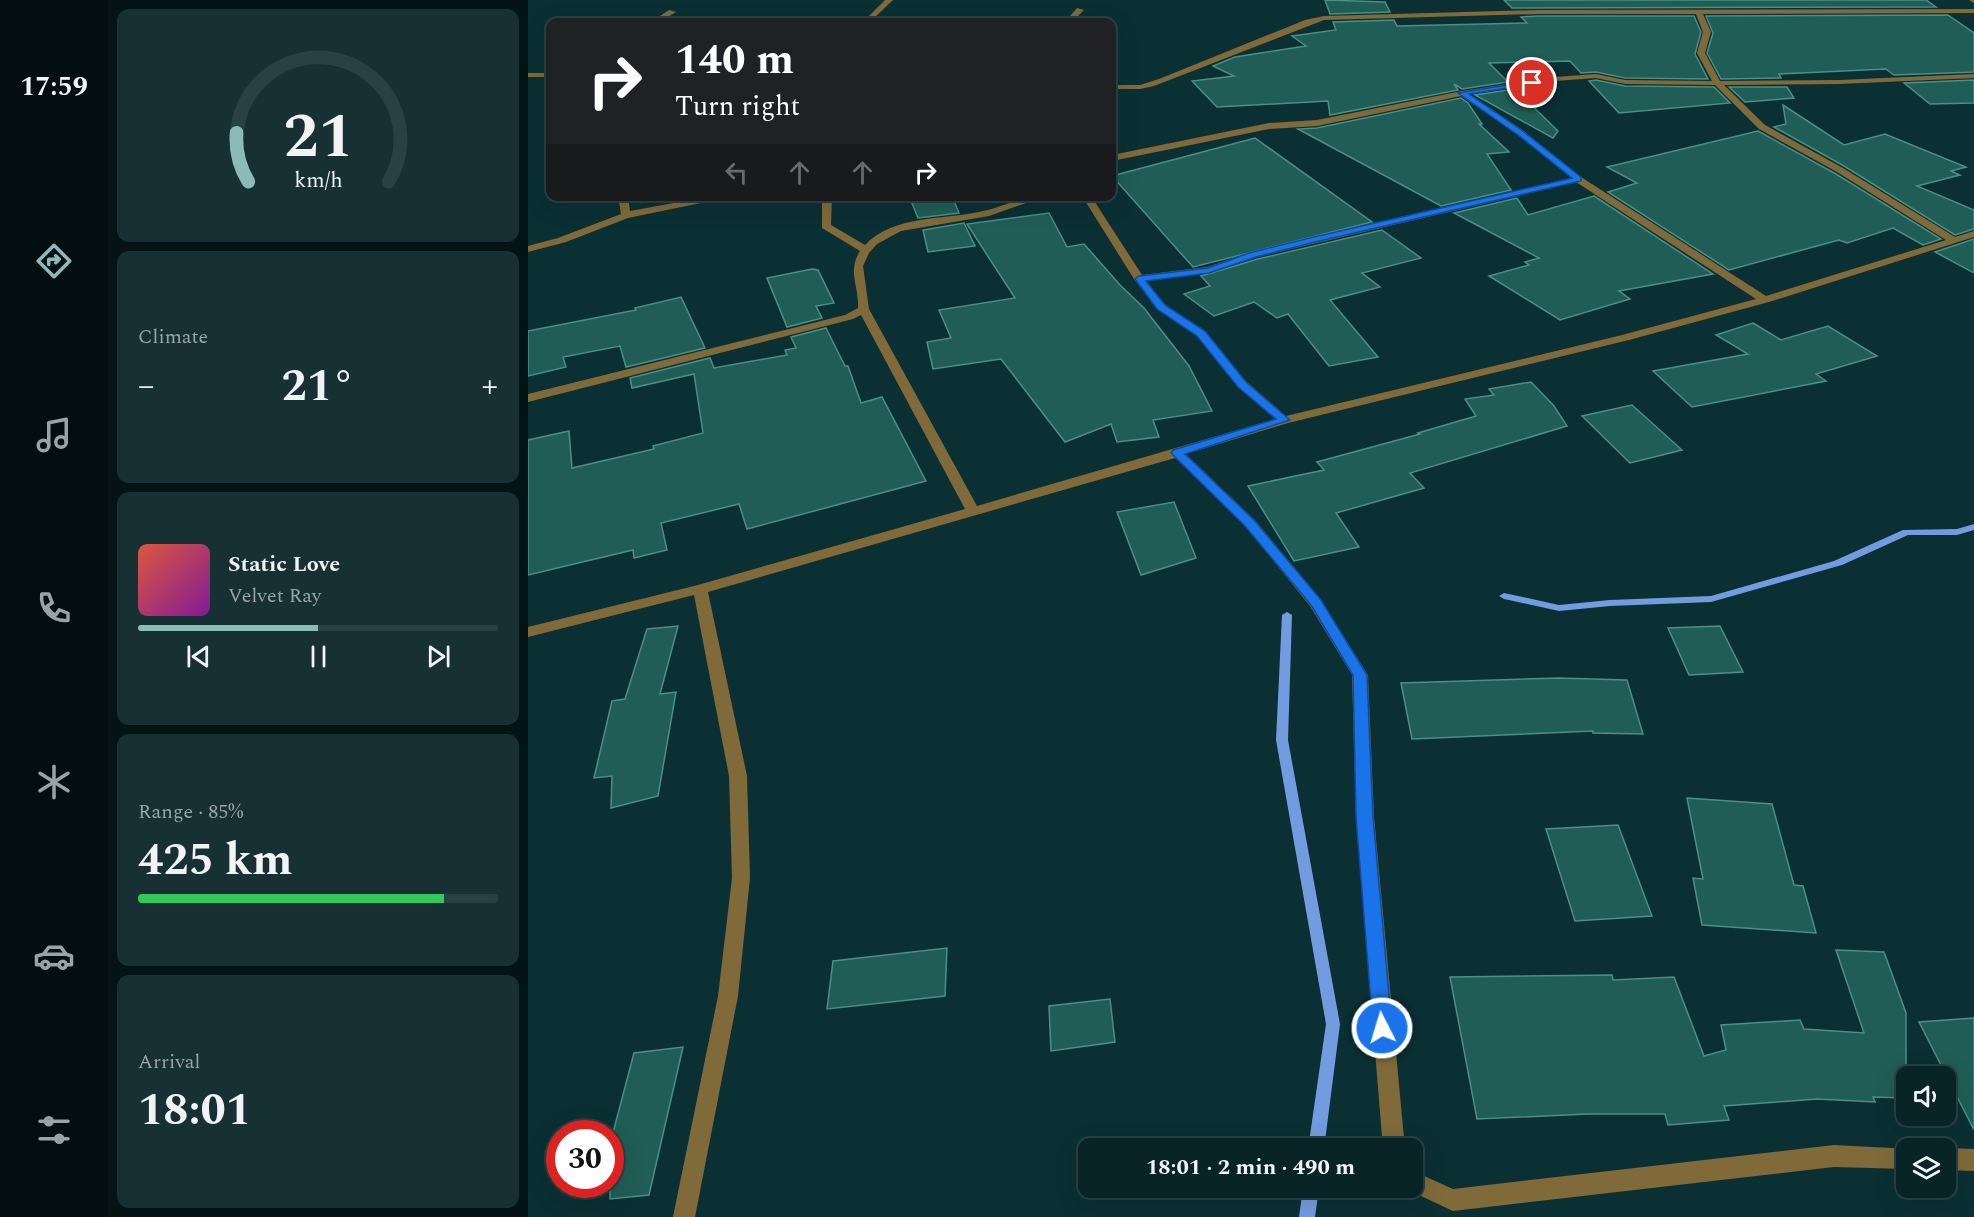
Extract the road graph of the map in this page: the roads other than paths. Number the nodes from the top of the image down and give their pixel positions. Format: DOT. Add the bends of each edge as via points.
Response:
graph roads {
  1 [pos="890,0"];
  2 [pos="1080,10"];
  3 [pos="1974,11"];
  4 [pos="672,12"];
  5 [pos="1698,12"];
  6 [pos="662,18"];
  7 [pos="870,18"];
  8 [pos="1072,18"];
  9 [pos="528,75"];
  10 [pos="546,75"];
  11 [pos="1974,76"];
  12 [pos="1717,83"];
  13 [pos="1116,87"];
  14 [pos="1462,93"];
  15 [pos="1116,158"];
  16 [pos="1578,179"];
  17 [pos="623,201"];
  18 [pos="703,201"];
  19 [pos="827,201"];
  20 [pos="1018,201"];
  21 [pos="1089,201"];
  22 [pos="626,215"];
  23 [pos="1974,234"];
  24 [pos="1954,240"];
  25 [pos="528,249"];
  26 [pos="866,250"];
  27 [pos="1139,279"];
  28 [pos="1765,300"];
  29 [pos="863,309"];
  30 [pos="528,398"];
  31 [pos="1284,420"];
  32 [pos="1177,453"];
  33 [pos="973,511"];
  34 [pos="700,589"];
  35 [pos="528,632"];
  36 [pos="1393,1138"];
  37 [pos="1896,1158"];
  38 [pos="1956,1159"];
  39 [pos="1974,1160"];
  40 [pos="1423,1186"];
  41 [pos="684,1217"];
  1 -- 7 [label="street"];
  2 -- 8 [label="street"];
  3 -- 5 [label="street"];
  4 -- 6 [label="street"];
  5 -- 12 [label="street" via="1707,33 1701,53"];
  5 -- 13 [label="street" via="1324,18 1204,62 1162,83"];
  9 -- 10 [label="street"];
  11 -- 12 [label="street"];
  12 -- 14 [label="street" via="1625,82 1596,76"];
  12 -- 24 [label="street" via="1762,127"];
  14 -- 15 [label="street" via="1317,123 1269,126"];
  14 -- 16 [label="street" via="1521,133"];
  16 -- 27 [label="street" via="1252,255 1209,270"];
  16 -- 28 [label="street"];
  17 -- 22 [label="street"];
  18 -- 22 [label="street"];
  19 -- 26 [label="street" via="826,226"];
  20 -- 26 [label="street" via="982,215 884,234"];
  21 -- 27 [label="street"];
  22 -- 25 [label="street"];
  23 -- 24 [label="street"];
  24 -- 28 [label="street"];
  26 -- 29 [label="street" via="857,275 865,299"];
  27 -- 31 [label="street" via="1161,307 1201,333 1242,384"];
  28 -- 31 [label="street"];
  29 -- 30 [label="street" via="849,317"];
  29 -- 33 [label="street"];
  31 -- 32 [label="street"];
  32 -- 33 [label="street"];
  32 -- 36 [label="street" via="1250,523 1316,603 1360,675 1365,817"];
  33 -- 34 [label="street"];
  34 -- 35 [label="street"];
  34 -- 41 [label="street" via="738,776 741,878 728,996"];
  37 -- 40 [label="street" via="1834,1156 1453,1200"];
  38 -- 39 [label="street"];
}
